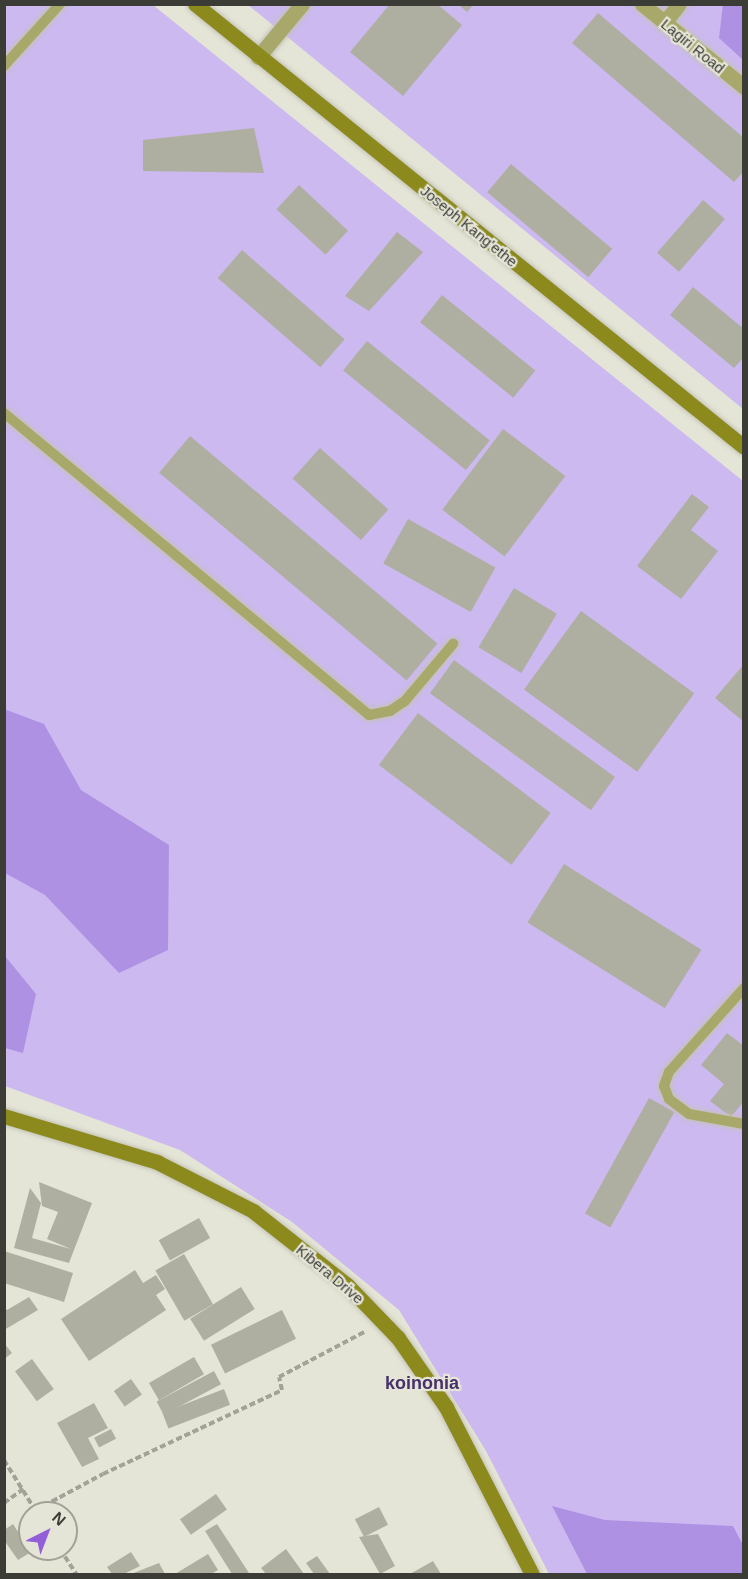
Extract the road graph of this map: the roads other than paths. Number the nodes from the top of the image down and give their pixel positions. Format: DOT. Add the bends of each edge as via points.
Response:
graph roads {
  1 [pos="60,4"];
  2 [pos="195,4"];
  3 [pos="302,4"];
  4 [pos="642,4"];
  5 [pos="679,4"];
  6 [pos="664,23"];
  7 [pos="258,57"];
  8 [pos="4,66"];
  9 [pos="744,87"];
  10 [pos="4,413"];
  11 [pos="744,447"];
  12 [pos="453,644"];
  13 [pos="744,988"];
  14 [pos="4,1116"];
  15 [pos="744,1124"];
  16 [pos="532,1575"];
  1 -- 8 [label="lane"];
  2 -- 7 [label="street, Joseph Kang'ethe"];
  3 -- 7 [label="street"];
  4 -- 6 [label="street, Lagiri Road"];
  5 -- 6 [label="street"];
  6 -- 9 [label="street, Lagiri Road"];
  7 -- 11 [label="street, Joseph Kang'ethe"];
  10 -- 12 [label="lane" via="369,715 390,711 405,701"];
  13 -- 15 [label="lane" via="669,1072 664,1086 669,1099 689,1114"];
  14 -- 16 [label="street, Kibera Drive" via="157,1162 253,1211 347,1285 398,1338 446,1407"];
}
